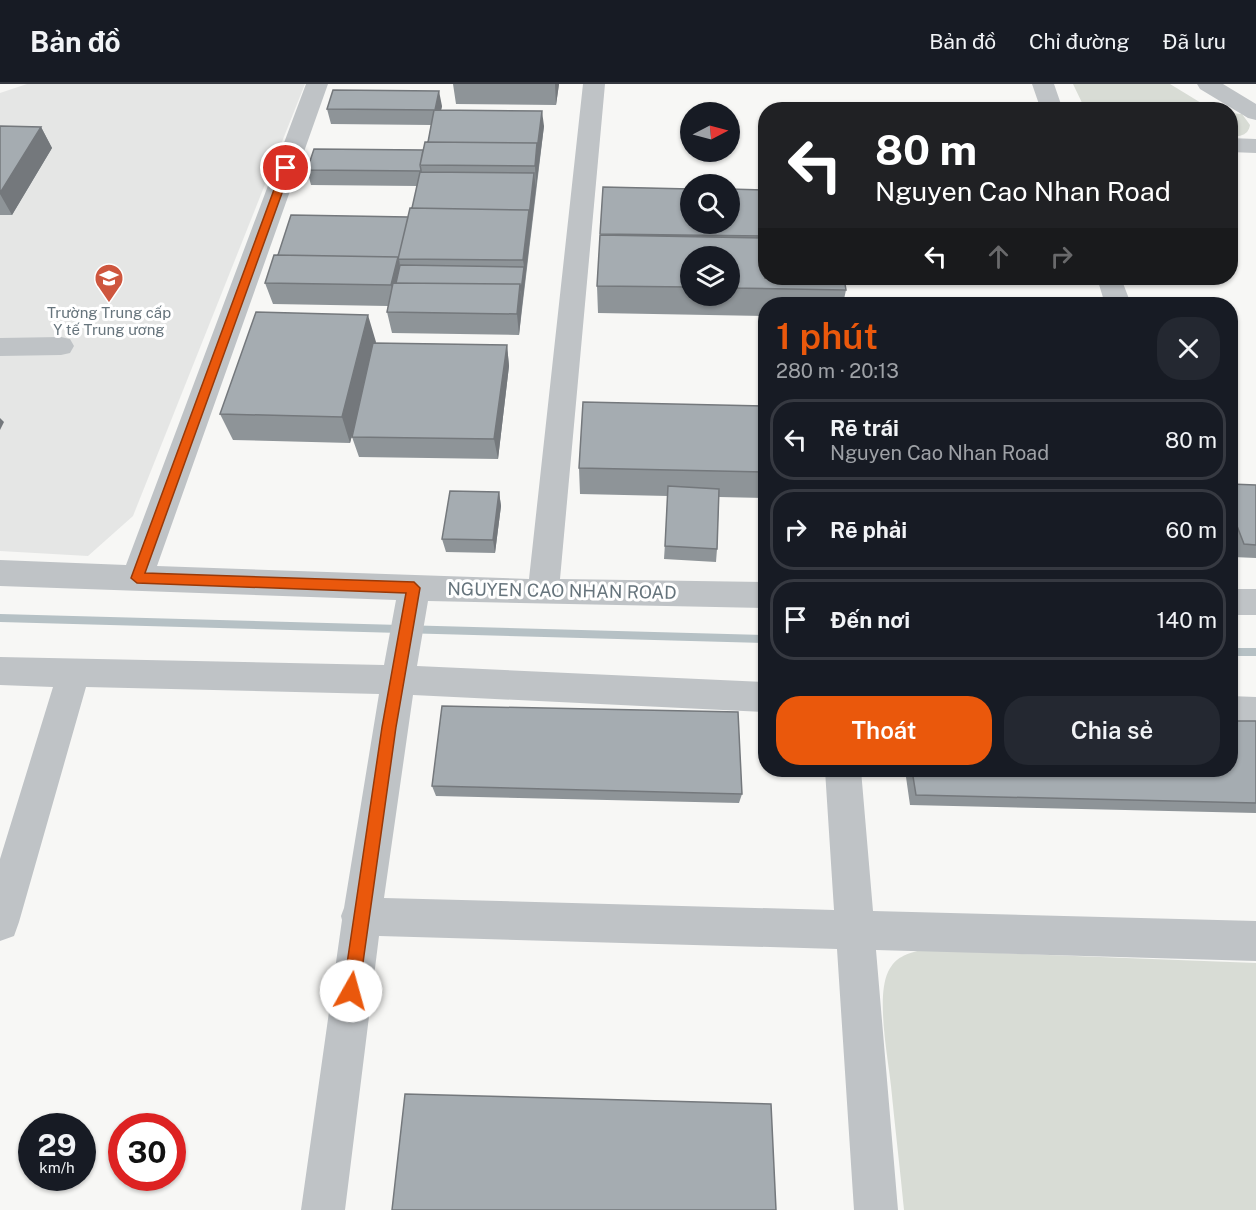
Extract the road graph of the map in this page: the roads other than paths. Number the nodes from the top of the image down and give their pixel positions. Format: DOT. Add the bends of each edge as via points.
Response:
graph roads {
  1 [pos="317,84"];
  2 [pos="594,84"];
  3 [pos="1043,84"];
  4 [pos="1208,84"];
  5 [pos="1049,102"];
  6 [pos="1238,102"];
  7 [pos="1238,102"];
  8 [pos="1256,113"];
  9 [pos="1238,145"];
  10 [pos="1256,146"];
  11 [pos="61,346"];
  12 [pos="0,347"];
  13 [pos="0,573"];
  14 [pos="137,578"];
  15 [pos="543,592"];
  16 [pos="758,595"];
  17 [pos="412,598"];
  18 [pos="1238,602"];
  19 [pos="1256,602"];
  20 [pos="0,671"];
  21 [pos="74,672"];
  22 [pos="399,674"];
  23 [pos="758,697"];
  24 [pos="1238,711"];
  25 [pos="1256,712"];
  26 [pos="844,777"];
  27 [pos="360,916"];
  28 [pos="0,922"];
  29 [pos="856,929"];
  30 [pos="1256,940"];
  31 [pos="322,1210"];
  32 [pos="876,1210"];
  1 -- 14 [label="street"];
  2 -- 15 [label="street"];
  3 -- 5 [label="street"];
  4 -- 7 [label="street"];
  6 -- 8 [label="street"];
  9 -- 10 [label="street"];
  11 -- 12 [label="street"];
  13 -- 14 [label="street, NGUYEN CAO NHAN ROAD"];
  14 -- 17 [label="street, NGUYEN CAO NHAN ROAD"];
  15 -- 16 [label="street, NGUYEN CAO NHAN ROAD"];
  15 -- 17 [label="street, NGUYEN CAO NHAN ROAD"];
  17 -- 22 [label="street"];
  18 -- 19 [label="street"];
  20 -- 21 [label="street"];
  21 -- 22 [label="street"];
  21 -- 28 [label="street"];
  22 -- 23 [label="street"];
  22 -- 27 [label="street"];
  24 -- 25 [label="street"];
  26 -- 29 [label="street"];
  27 -- 29 [label="street"];
  27 -- 31 [label="street"];
  29 -- 30 [label="street"];
  29 -- 32 [label="street"];
}
